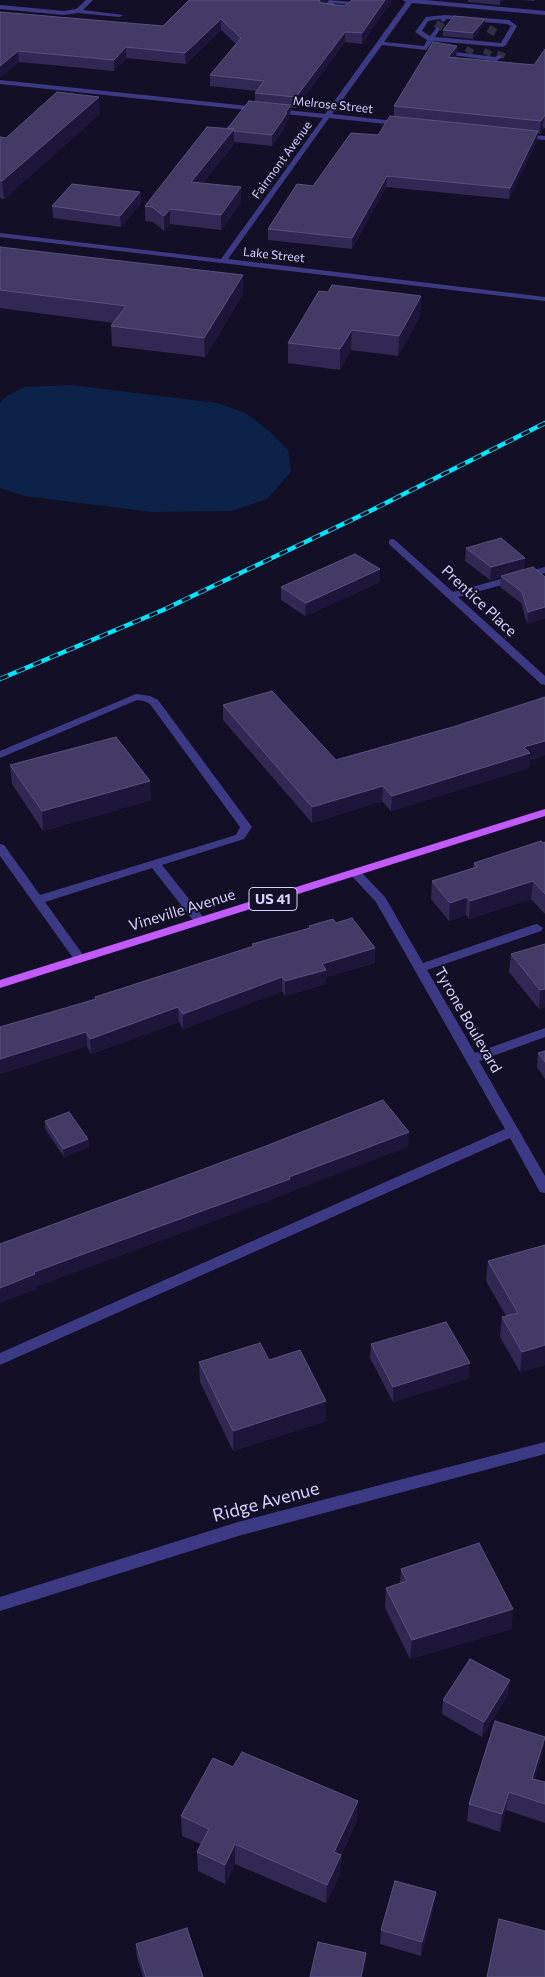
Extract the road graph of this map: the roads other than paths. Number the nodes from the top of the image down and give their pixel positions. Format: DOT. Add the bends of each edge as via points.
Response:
graph roads {
  1 [pos="90,0"];
  2 [pos="405,0"];
  3 [pos="411,0"];
  4 [pos="461,5"];
  5 [pos="0,7"];
  6 [pos="515,10"];
  7 [pos="78,11"];
  8 [pos="545,13"];
  9 [pos="120,15"];
  10 [pos="454,18"];
  11 [pos="509,22"];
  12 [pos="437,29"];
  13 [pos="490,34"];
  14 [pos="431,39"];
  15 [pos="380,43"];
  16 [pos="426,48"];
  17 [pos="457,49"];
  18 [pos="470,50"];
  19 [pos="487,50"];
  20 [pos="502,51"];
  21 [pos="0,82"];
  22 [pos="327,116"];
  23 [pos="406,124"];
  24 [pos="515,135"];
  25 [pos="545,138"];
  26 [pos="0,235"];
  27 [pos="224,261"];
  28 [pos="545,299"];
  29 [pos="392,542"];
  30 [pos="543,573"];
  31 [pos="451,596"];
  32 [pos="544,679"];
  33 [pos="0,755"];
  34 [pos="545,812"];
  35 [pos="0,848"];
  36 [pos="154,864"];
  37 [pos="355,873"];
  38 [pos="37,900"];
  39 [pos="200,921"];
  40 [pos="537,928"];
  41 [pos="80,959"];
  42 [pos="420,968"];
  43 [pos="0,984"];
  44 [pos="545,1032"];
  45 [pos="472,1059"];
  46 [pos="512,1131"];
  47 [pos="545,1188"];
  48 [pos="0,1359"];
  49 [pos="545,1448"];
  50 [pos="0,1604"];
  1 -- 7 [label="street"];
  2 -- 3 [label="street"];
  3 -- 4 [label="street"];
  3 -- 15 [label="street, Fairmont Avenue"];
  4 -- 6 [label="street"];
  4 -- 10 [label="street"];
  5 -- 7 [label="street" via="64,13"];
  6 -- 8 [label="street"];
  6 -- 11 [label="street"];
  7 -- 9 [label="street"];
  10 -- 11 [label="street"];
  10 -- 14 [label="street" via="426,19 418,32"];
  11 -- 20 [label="street" via="514,26"];
  12 -- 14 [label="street"];
  13 -- 19 [label="street"];
  14 -- 16 [label="street"];
  14 -- 17 [label="street"];
  15 -- 16 [label="street"];
  15 -- 22 [label="street, Fairmont Avenue"];
  16 -- 17 [label="street"];
  17 -- 18 [label="street"];
  17 -- 18 [label="street"];
  18 -- 19 [label="street"];
  18 -- 19 [label="street"];
  19 -- 20 [label="street"];
  19 -- 20 [label="street" via="496,59"];
  21 -- 22 [label="street, Melrose Street"];
  22 -- 23 [label="street, Melrose Street"];
  22 -- 27 [label="street, Fairmont Avenue"];
  24 -- 25 [label="street"];
  26 -- 27 [label="street, Lake Street"];
  27 -- 28 [label="street, Lake Street"];
  29 -- 31 [label="street, Prentice Place"];
  30 -- 31 [label="street"];
  31 -- 32 [label="street, Prentice Place"];
  33 -- 36 [label="street" via="136,697 154,702 246,827 240,837"];
  34 -- 37 [label="main road, Vineville Avenue / US 41"];
  35 -- 38 [label="street"];
  36 -- 38 [label="street"];
  36 -- 39 [label="street"];
  37 -- 39 [label="main road, Vineville Avenue / US 41"];
  37 -- 42 [label="street, Tyrone Boulevard" via="381,900"];
  38 -- 41 [label="street"];
  39 -- 41 [label="main road, Vineville Avenue / US 41"];
  40 -- 42 [label="street"];
  41 -- 43 [label="main road, Vineville Avenue / US 41"];
  42 -- 45 [label="street, Tyrone Boulevard"];
  44 -- 45 [label="street"];
  45 -- 46 [label="street, Tyrone Boulevard"];
  46 -- 47 [label="street, Tyrone Boulevard"];
  46 -- 48 [label="street"];
  49 -- 50 [label="street, Ridge Avenue" via="238,1529"];
}
